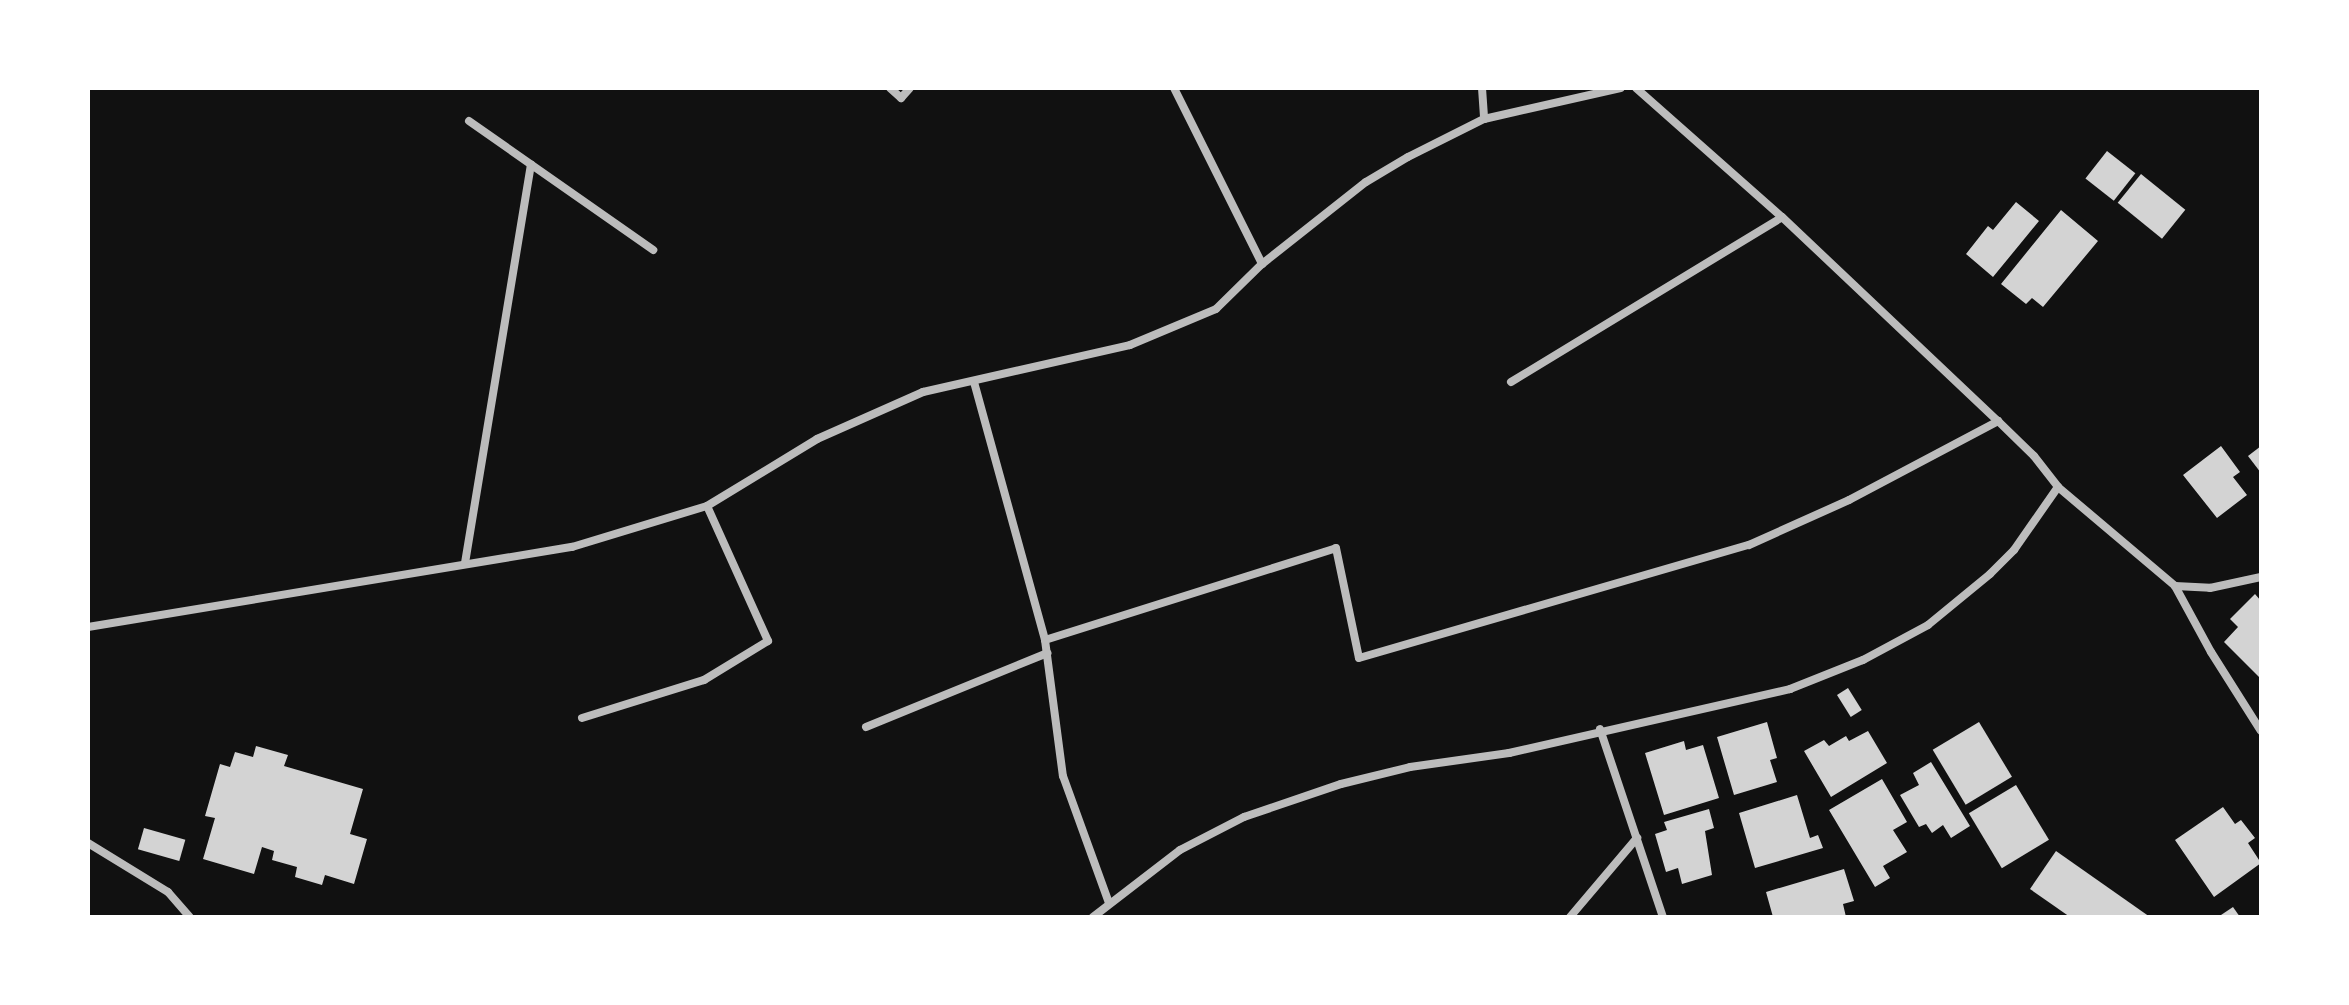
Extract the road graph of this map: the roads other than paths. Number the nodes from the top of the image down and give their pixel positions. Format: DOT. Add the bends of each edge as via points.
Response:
graph roads {
  1 [pos="890,88"];
  2 [pos="910,88"];
  3 [pos="1174,88"];
  4 [pos="1482,88"];
  5 [pos="1621,88"];
  6 [pos="1636,88"];
  7 [pos="1484,119"];
  8 [pos="469,121"];
  9 [pos="531,164"];
  10 [pos="1782,217"];
  11 [pos="653,250"];
  12 [pos="1262,264"];
  13 [pos="974,382"];
  14 [pos="1511,382"];
  15 [pos="1998,421"];
  16 [pos="2058,487"];
  17 [pos="707,506"];
  18 [pos="465,563"];
  19 [pos="2261,577"];
  20 [pos="2175,586"];
  21 [pos="88,627"];
  22 [pos="1045,640"];
  23 [pos="1047,653"];
  24 [pos="582,718"];
  25 [pos="866,727"];
  26 [pos="1600,729"];
  27 [pos="2261,731"];
  28 [pos="1637,838"];
  29 [pos="88,843"];
  30 [pos="1109,903"];
  31 [pos="190,917"];
  32 [pos="1093,917"];
  33 [pos="1570,917"];
  34 [pos="1663,917"];
  1 -- 2 [label="street" via="901,98"];
  3 -- 12 [label="street"];
  4 -- 7 [label="street"];
  5 -- 7 [label="street"];
  6 -- 10 [label="street"];
  7 -- 12 [label="street" via="1366,182"];
  8 -- 9 [label="street"];
  9 -- 11 [label="street"];
  9 -- 18 [label="street"];
  10 -- 14 [label="street"];
  10 -- 15 [label="street"];
  12 -- 13 [label="street" via="1216,309 1130,345"];
  13 -- 17 [label="street" via="923,392 817,439"];
  13 -- 22 [label="street"];
  15 -- 16 [label="street"];
  15 -- 22 [label="street" via="1849,500 1749,545 1359,658 1336,548"];
  16 -- 20 [label="street"];
  16 -- 26 [label="street" via="2014,550 1990,574 1928,625 1863,660 1790,689"];
  17 -- 18 [label="street" via="572,547"];
  17 -- 24 [label="street" via="768,641 704,680"];
  18 -- 21 [label="street"];
  19 -- 20 [label="street" via="2210,588"];
  20 -- 27 [label="street"];
  22 -- 23 [label="street"];
  23 -- 25 [label="street"];
  23 -- 30 [label="street" via="1063,776"];
  26 -- 28 [label="street"];
  26 -- 30 [label="street" via="1509,753 1410,767 1341,784 1244,817 1180,850"];
  28 -- 33 [label="street"];
  28 -- 34 [label="street"];
  29 -- 31 [label="street" via="168,892"];
  30 -- 32 [label="street"];
}
